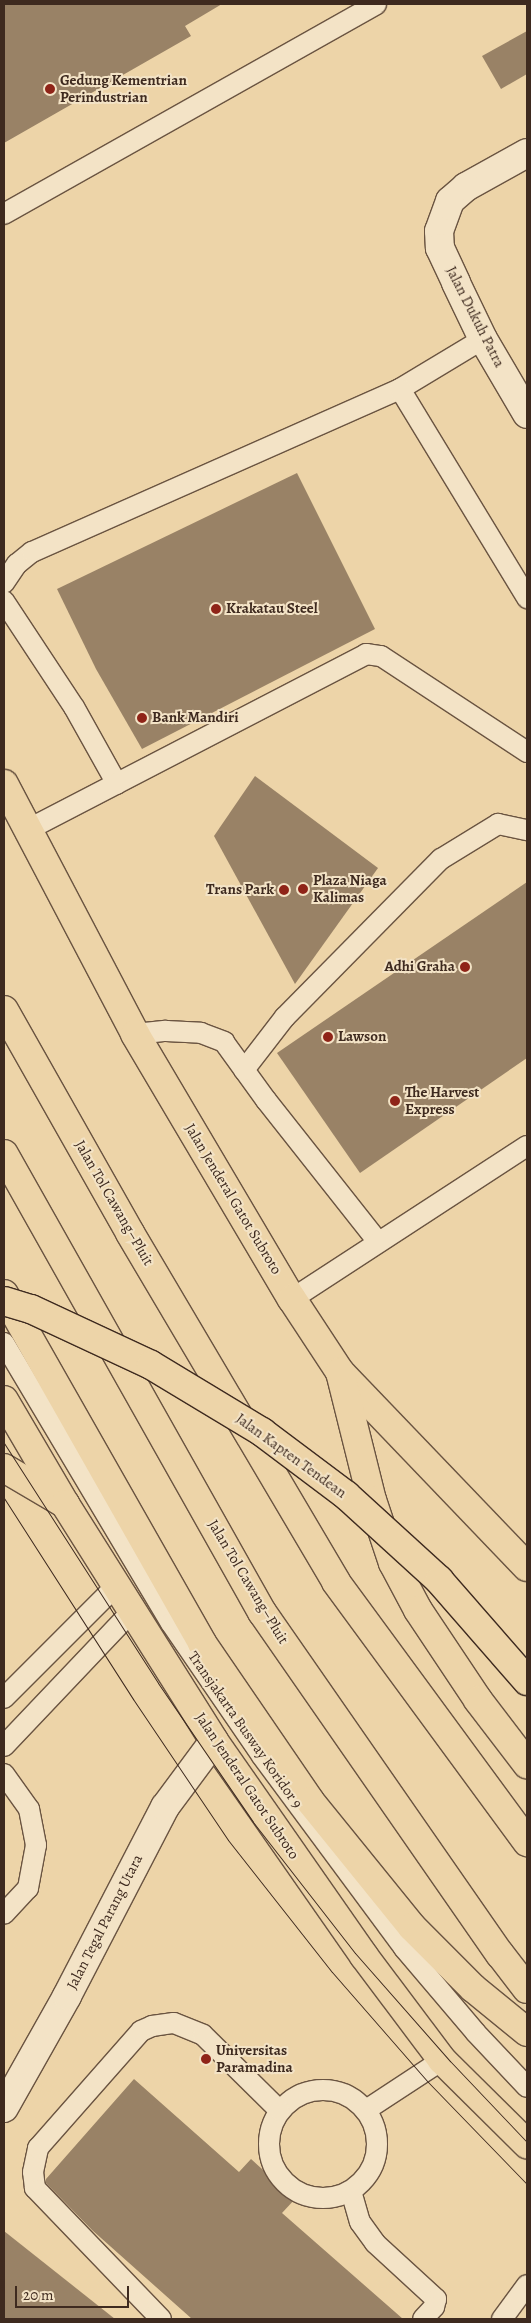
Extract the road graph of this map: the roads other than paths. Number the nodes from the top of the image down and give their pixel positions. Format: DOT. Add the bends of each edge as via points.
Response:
graph roads {
  1 [pos="376,4"];
  2 [pos="527,153"];
  3 [pos="4,214"];
  4 [pos="483,339"];
  5 [pos="400,389"];
  6 [pos="527,414"];
  7 [pos="4,583"];
  8 [pos="527,598"];
  9 [pos="4,601"];
  10 [pos="527,752"];
  11 [pos="4,784"];
  12 [pos="117,784"];
  13 [pos="29,829"];
  14 [pos="527,830"];
  15 [pos="4,1010"];
  16 [pos="135,1034"];
  17 [pos="244,1070"];
  18 [pos="527,1146"];
  19 [pos="4,1154"];
  20 [pos="378,1242"];
  21 [pos="4,1294"];
  22 [pos="292,1299"];
  23 [pos="4,1301"];
  24 [pos="4,1343"];
  25 [pos="340,1372"];
  26 [pos="4,1400"];
  27 [pos="4,1468"];
  28 [pos="65,1504"];
  29 [pos="527,1568"];
  30 [pos="116,1586"];
  31 [pos="132,1612"];
  32 [pos="527,1681"];
  33 [pos="4,1698"];
  34 [pos="214,1741"];
  35 [pos="4,1746"];
  36 [pos="527,1764"];
  37 [pos="4,1774"];
  38 [pos="527,1842"];
  39 [pos="4,1914"];
  40 [pos="527,1989"];
  41 [pos="527,2032"];
  42 [pos="442,2060"];
  43 [pos="527,2086"];
  44 [pos="4,2108"];
  45 [pos="279,2110"];
  46 [pos="366,2110"];
  47 [pos="527,2144"];
  48 [pos="351,2191"];
  49 [pos="527,2285"];
  50 [pos="161,2319"];
  51 [pos="423,2319"];
  52 [pos="502,2319"];
  1 -- 3 [label="lane"];
  2 -- 4 [label="street, Jalan Dukuh Patra" via="466,187 450,202 439,231 440,248"];
  4 -- 5 [label="lane"];
  4 -- 6 [label="street, Jalan Dukuh Patra"];
  5 -- 7 [label="lane" via="32,552 17,564"];
  5 -- 8 [label="lane"];
  9 -- 12 [label="lane" via="74,707"];
  10 -- 12 [label="lane" via="381,656 366,654"];
  11 -- 13 [label="main road, Jalan Jenderal Gatot Subroto"];
  12 -- 13 [label="lane"];
  13 -- 16 [label="main road, Jalan Jenderal Gatot Subroto"];
  14 -- 17 [label="lane" via="498,824 441,859 285,1017"];
  15 -- 38 [label="main road, Jalan Tol Cawang–Pluit" via="336,1582"];
  16 -- 17 [label="lane" via="166,1031 201,1033 224,1042"];
  16 -- 22 [label="main road, Jalan Jenderal Gatot Subroto"];
  17 -- 20 [label="lane"];
  18 -- 20 [label="lane"];
  19 -- 40 [label="main road, Jalan Tol Cawang–Pluit" via="262,1612"];
  20 -- 22 [label="lane"];
  21 -- 41 [label="main road" via="202,1643 310,1801 412,1928 473,1988"];
  22 -- 25 [label="main road, Jalan Jenderal Gatot Subroto"];
  23 -- 32 [label="main road, Jalan Kapten Tendean, bridge" via="31,1309 151,1365 262,1432 346,1495 440,1580"];
  24 -- 43 [label="lane, Transjakarta Busway Koridor 9" via="171,1622 262,1756 404,1948"];
  25 -- 29 [label="main road, Jalan Jenderal Gatot Subroto"];
  25 -- 36 [label="main road" via="372,1500 393,1563 418,1610 472,1692"];
  26 -- 28 [label="main road, Jalan Jenderal Gatot Subroto"];
  27 -- 28 [label="main road"];
  28 -- 30 [label="main road, Jalan Jenderal Gatot Subroto"];
  30 -- 31 [label="main road, Jalan Jenderal Gatot Subroto"];
  30 -- 33 [label="lane"];
  31 -- 34 [label="main road, Jalan Jenderal Gatot Subroto"];
  31 -- 35 [label="lane"];
  34 -- 42 [label="main road, Jalan Jenderal Gatot Subroto" via="364,1956"];
  34 -- 44 [label="street, Jalan Tegal Parang Utara" via="165,1807 67,1996"];
  37 -- 39 [label="lane" via="30,1809 36,1845 28,1888"];
  42 -- 46 [label="lane"];
  42 -- 47 [label="main road, Jalan Jenderal Gatot Subroto"];
  45 -- 46 [label="lane" via="298,2094 322,2089 347,2095"];
  45 -- 48 [label="lane" via="268,2138 273,2168 293,2191 322,2199"];
  45 -- 50 [label="lane" via="203,2035 174,2024 152,2026 142,2031 38,2148 33,2172 35,2188"];
  46 -- 48 [label="lane" via="376,2131 377,2154 368,2176"];
  48 -- 51 [label="lane" via="360,2222 375,2243 436,2298 434,2308"];
  49 -- 52 [label="lane"];
}
